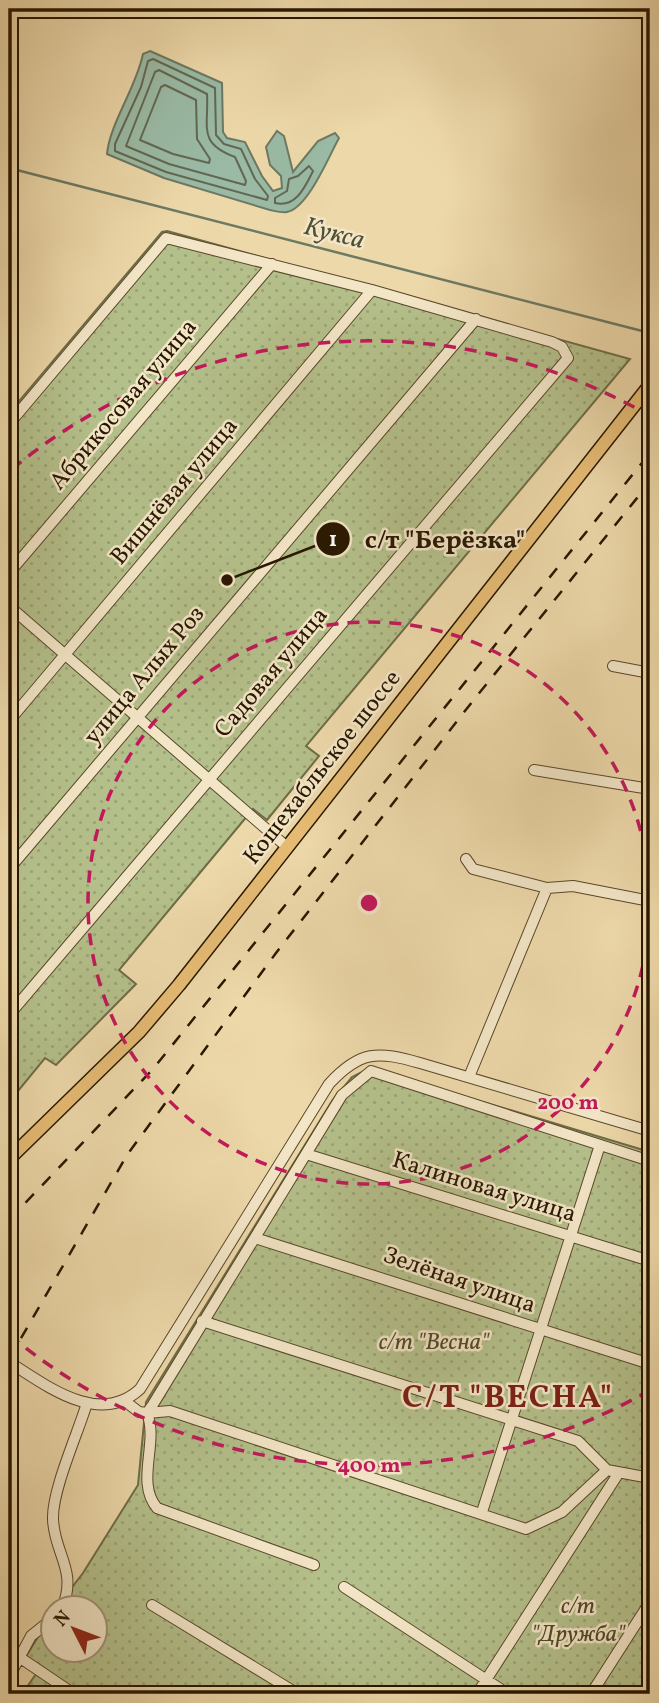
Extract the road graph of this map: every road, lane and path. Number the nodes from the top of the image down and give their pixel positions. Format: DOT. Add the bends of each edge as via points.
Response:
graph roads {
  1 [pos="272,264"];
  2 [pos="372,290"];
  3 [pos="476,319"];
  4 [pos="650,386"];
  5 [pos="9,424"];
  6 [pos="9,573"];
  7 [pos="9,606"];
  8 [pos="66,654"];
  9 [pos="613,666"];
  10 [pos="650,673"];
  11 [pos="138,716"];
  12 [pos="9,721"];
  13 [pos="534,770"];
  14 [pos="210,777"];
  15 [pos="650,789"];
  16 [pos="287,847"];
  17 [pos="467,859"];
  18 [pos="9,869"];
  19 [pos="547,888"];
  20 [pos="650,901"];
  21 [pos="9,1015"];
  22 [pos="468,1077"];
  23 [pos="650,1130"];
  24 [pos="600,1145"];
  25 [pos="306,1154"];
  26 [pos="9,1159"];
  27 [pos="650,1161"];
  28 [pos="569,1236"];
  29 [pos="255,1238"];
  30 [pos="650,1261"];
  31 [pos="202,1321"];
  32 [pos="539,1330"];
  33 [pos="9,1362"];
  34 [pos="650,1364"];
  35 [pos="126,1402"];
  36 [pos="87,1403"];
  37 [pos="147,1413"];
  38 [pos="513,1419"];
  39 [pos="607,1470"];
  40 [pos="618,1474"];
  41 [pos="650,1478"];
  42 [pos="482,1512"];
  43 [pos="314,1565"];
  44 [pos="344,1587"];
  45 [pos="66,1594"];
  46 [pos="650,1602"];
  47 [pos="152,1605"];
  48 [pos="38,1631"];
  49 [pos="19,1657"];
  50 [pos="9,1677"];
  51 [pos="486,1680"];
  52 [pos="74,1694"];
  53 [pos="298,1694"];
  54 [pos="477,1694"];
  55 [pos="508,1694"];
  56 [pos="591,1694"];
  1 -- 2 [label="street"];
  1 -- 5 [label="street" via="166,238"];
  1 -- 6 [label="street, Абрикосовая улица"];
  2 -- 3 [label="street"];
  2 -- 8 [label="street, Вишнёвая улица"];
  3 -- 11 [label="street, улица Алых Роз"];
  3 -- 14 [label="street, Садовая улица" via="552,342 562,347 568,358"];
  4 -- 16 [label="main road, Кошехабльское шоссе"];
  7 -- 8 [label="street"];
  8 -- 11 [label="street"];
  8 -- 12 [label="street, Вишнёвая улица"];
  9 -- 10 [label="street"];
  11 -- 14 [label="street"];
  11 -- 18 [label="street, улица Алых Роз"];
  13 -- 15 [label="street"];
  14 -- 16 [label="street"];
  14 -- 21 [label="street, Садовая улица"];
  16 -- 26 [label="main road, Кошехабльское шоссе" via="139,1032"];
  17 -- 19 [label="street" via="473,869"];
  19 -- 20 [label="street" via="573,886"];
  19 -- 22 [label="street"];
  22 -- 23 [label="street"];
  22 -- 35 [label="street" via="395,1056 368,1054 345,1067 329,1083 140,1389"];
  24 -- 25 [label="street" via="371,1071 342,1095"];
  24 -- 27 [label="street"];
  24 -- 28 [label="street"];
  25 -- 28 [label="street, Калиновая улица"];
  25 -- 29 [label="street"];
  28 -- 30 [label="street, Калиновая улица"];
  28 -- 32 [label="street"];
  29 -- 31 [label="street"];
  29 -- 32 [label="street, Зелёная улица"];
  31 -- 37 [label="street"];
  31 -- 38 [label="street"];
  32 -- 34 [label="street, Зелёная улица"];
  32 -- 38 [label="street"];
  33 -- 36 [label="street" via="56,1391"];
  35 -- 36 [label="street"];
  35 -- 37 [label="street"];
  36 -- 45 [label="street" via="53,1519 70,1579"];
  37 -- 42 [label="street" via="170,1410"];
  37 -- 43 [label="street" via="152,1426 147,1482 149,1499 157,1508"];
  38 -- 39 [label="street" via="578,1441"];
  38 -- 42 [label="street"];
  39 -- 40 [label="street"];
  39 -- 42 [label="street" via="569,1506 526,1529"];
  40 -- 41 [label="street"];
  40 -- 51 [label="street"];
  44 -- 51 [label="street"];
  46 -- 56 [label="street"];
  47 -- 53 [label="street"];
  48 -- 49 [label="street"];
  49 -- 50 [label="street"];
  49 -- 52 [label="street"];
  51 -- 54 [label="street"];
  51 -- 55 [label="street"];
}
